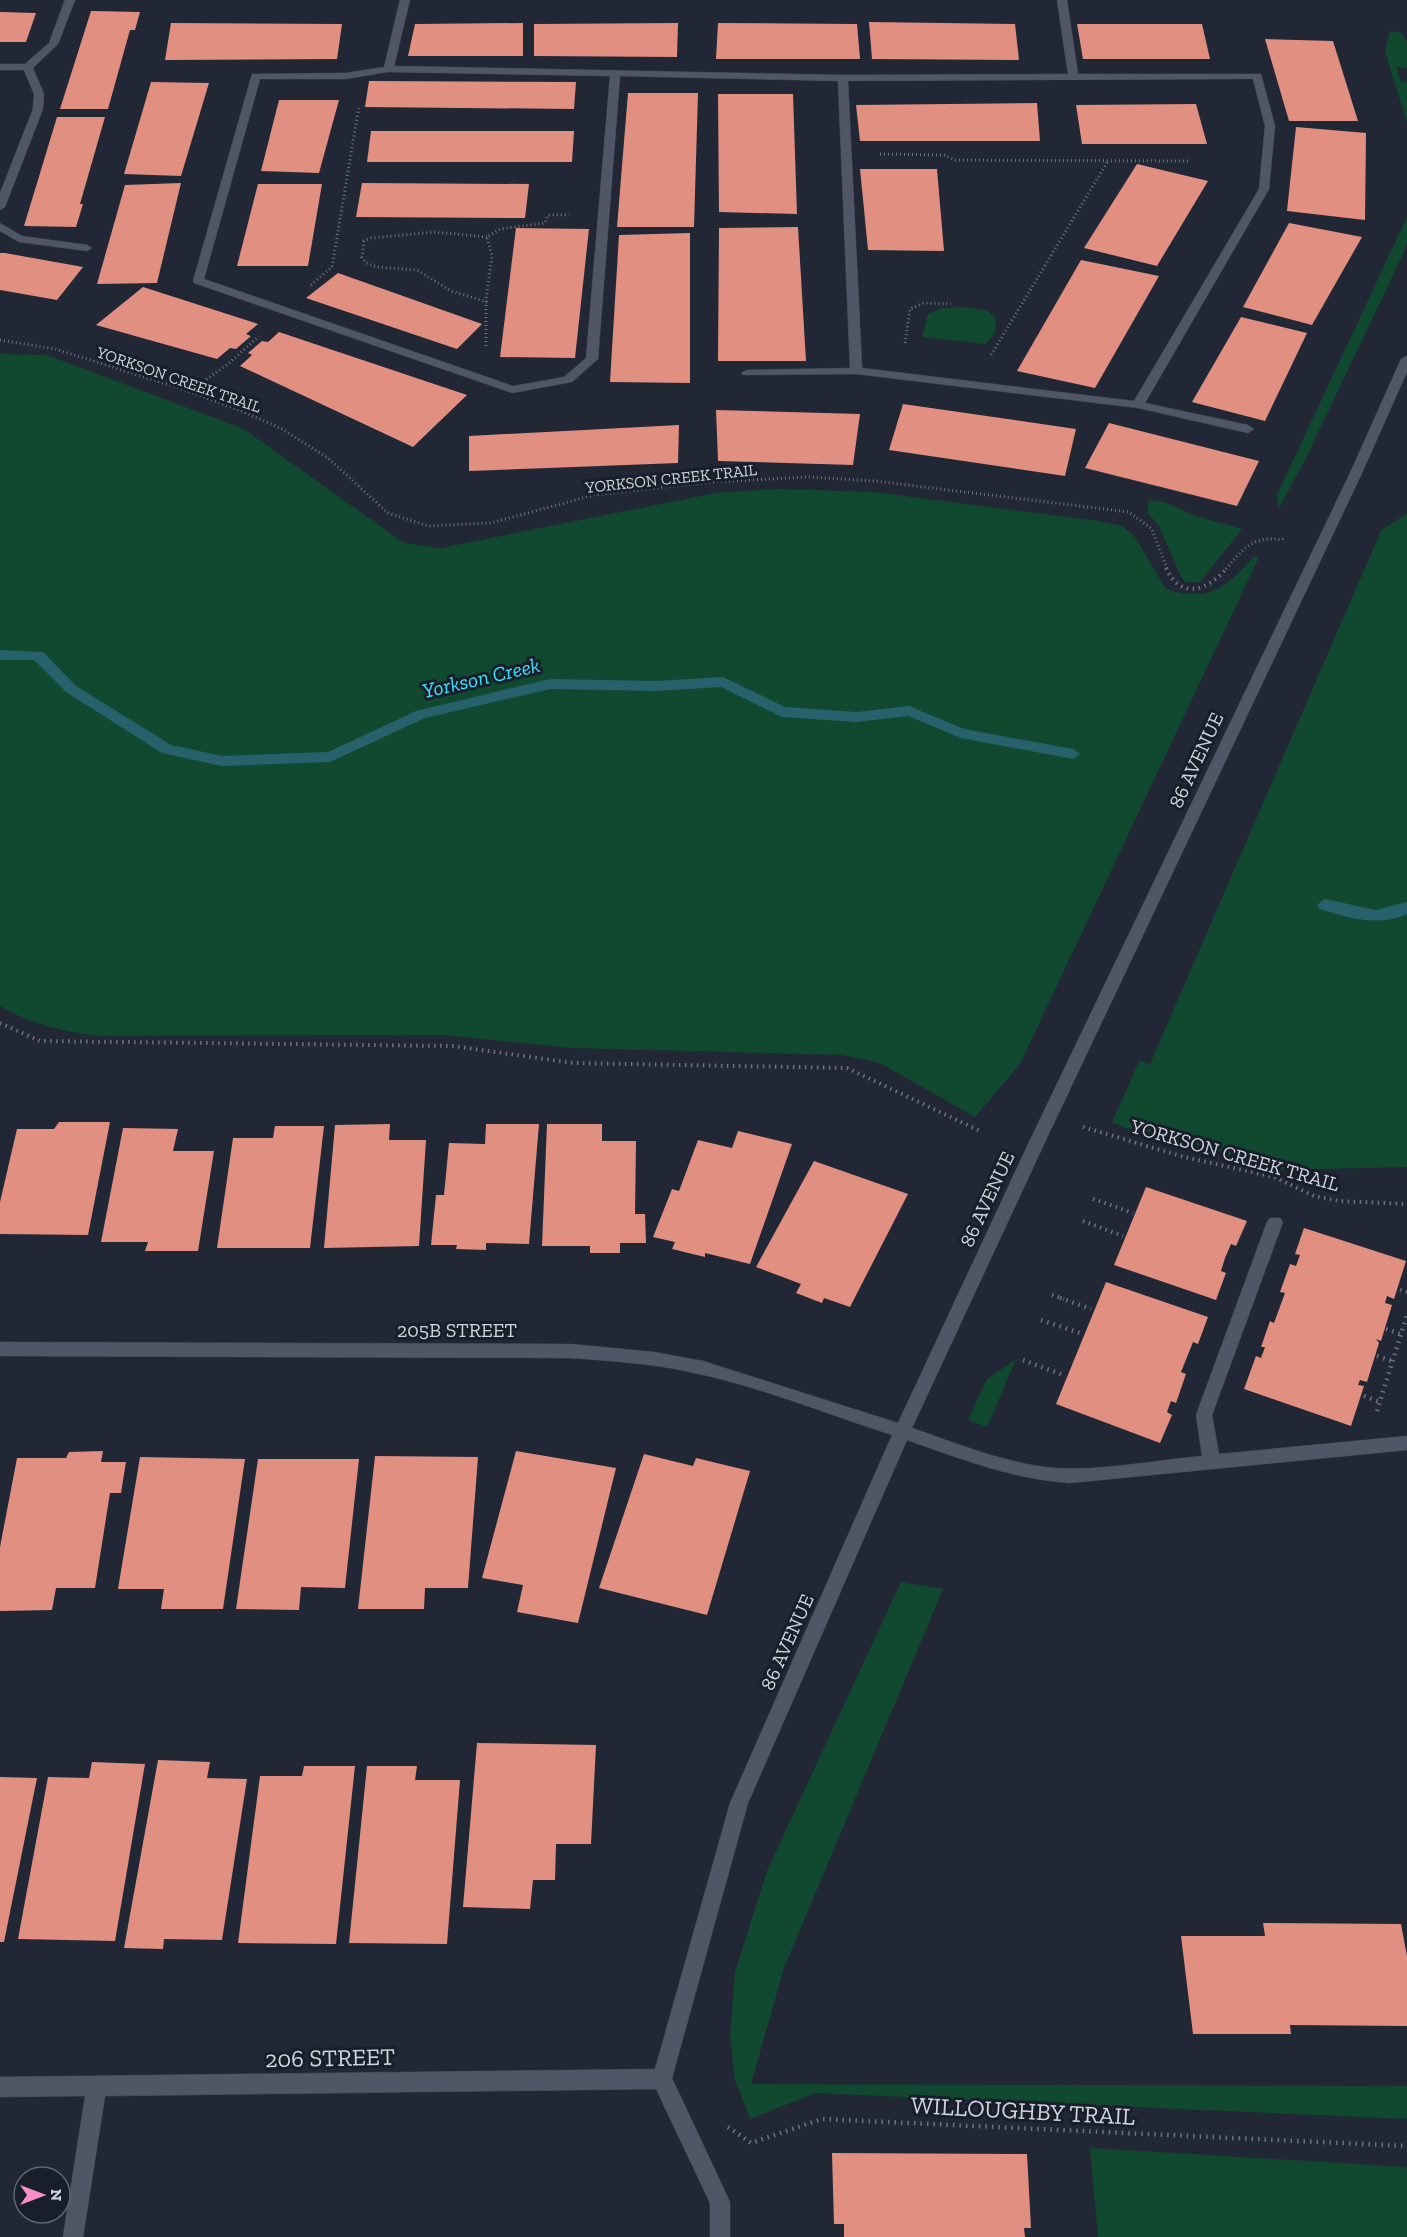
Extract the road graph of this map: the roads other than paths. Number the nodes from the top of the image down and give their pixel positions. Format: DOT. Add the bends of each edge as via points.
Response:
graph roads {
  1 [pos="70,0"];
  2 [pos="405,0"];
  3 [pos="1062,0"];
  4 [pos="28,67"];
  5 [pos="0,68"];
  6 [pos="388,69"];
  7 [pos="615,73"];
  8 [pos="1073,76"];
  9 [pos="843,78"];
  10 [pos="0,207"];
  11 [pos="0,226"];
  12 [pos="87,248"];
  13 [pos="1407,358"];
  14 [pos="856,371"];
  15 [pos="747,373"];
  16 [pos="1138,405"];
  17 [pos="1248,429"];
  18 [pos="1275,1222"];
  19 [pos="0,1349"];
  20 [pos="902,1431"];
  21 [pos="1407,1443"];
  22 [pos="1212,1463"];
  23 [pos="662,2079"];
  24 [pos="0,2087"];
  25 [pos="96,2088"];
  26 [pos="73,2237"];
  27 [pos="720,2237"];
  1 -- 4 [label="street" via="53,44"];
  2 -- 6 [label="street"];
  3 -- 8 [label="street"];
  4 -- 5 [label="street"];
  4 -- 10 [label="street" via="39,94 38,109"];
  6 -- 7 [label="street"];
  6 -- 7 [label="street" via="346,76 256,76 198,281 512,390 568,380 592,359"];
  7 -- 9 [label="street"];
  8 -- 9 [label="street"];
  8 -- 16 [label="street" via="1257,76 1270,126 1264,189"];
  9 -- 14 [label="street"];
  11 -- 12 [label="street" via="19,239"];
  13 -- 20 [label="street, 86 AVENUE"];
  14 -- 15 [label="street"];
  14 -- 16 [label="street"];
  16 -- 17 [label="street"];
  18 -- 22 [label="street" via="1204,1415"];
  19 -- 20 [label="street, 205B STREET" via="571,1352 641,1357 702,1368"];
  20 -- 22 [label="street, 205B STREET" via="980,1460 1039,1476"];
  20 -- 23 [label="street, 86 AVENUE" via="739,1803"];
  21 -- 22 [label="street, 205B STREET"];
  23 -- 25 [label="street, 206 STREET"];
  23 -- 27 [label="street" via="720,2202"];
  24 -- 25 [label="street, 206 STREET"];
  25 -- 26 [label="street"];
}
